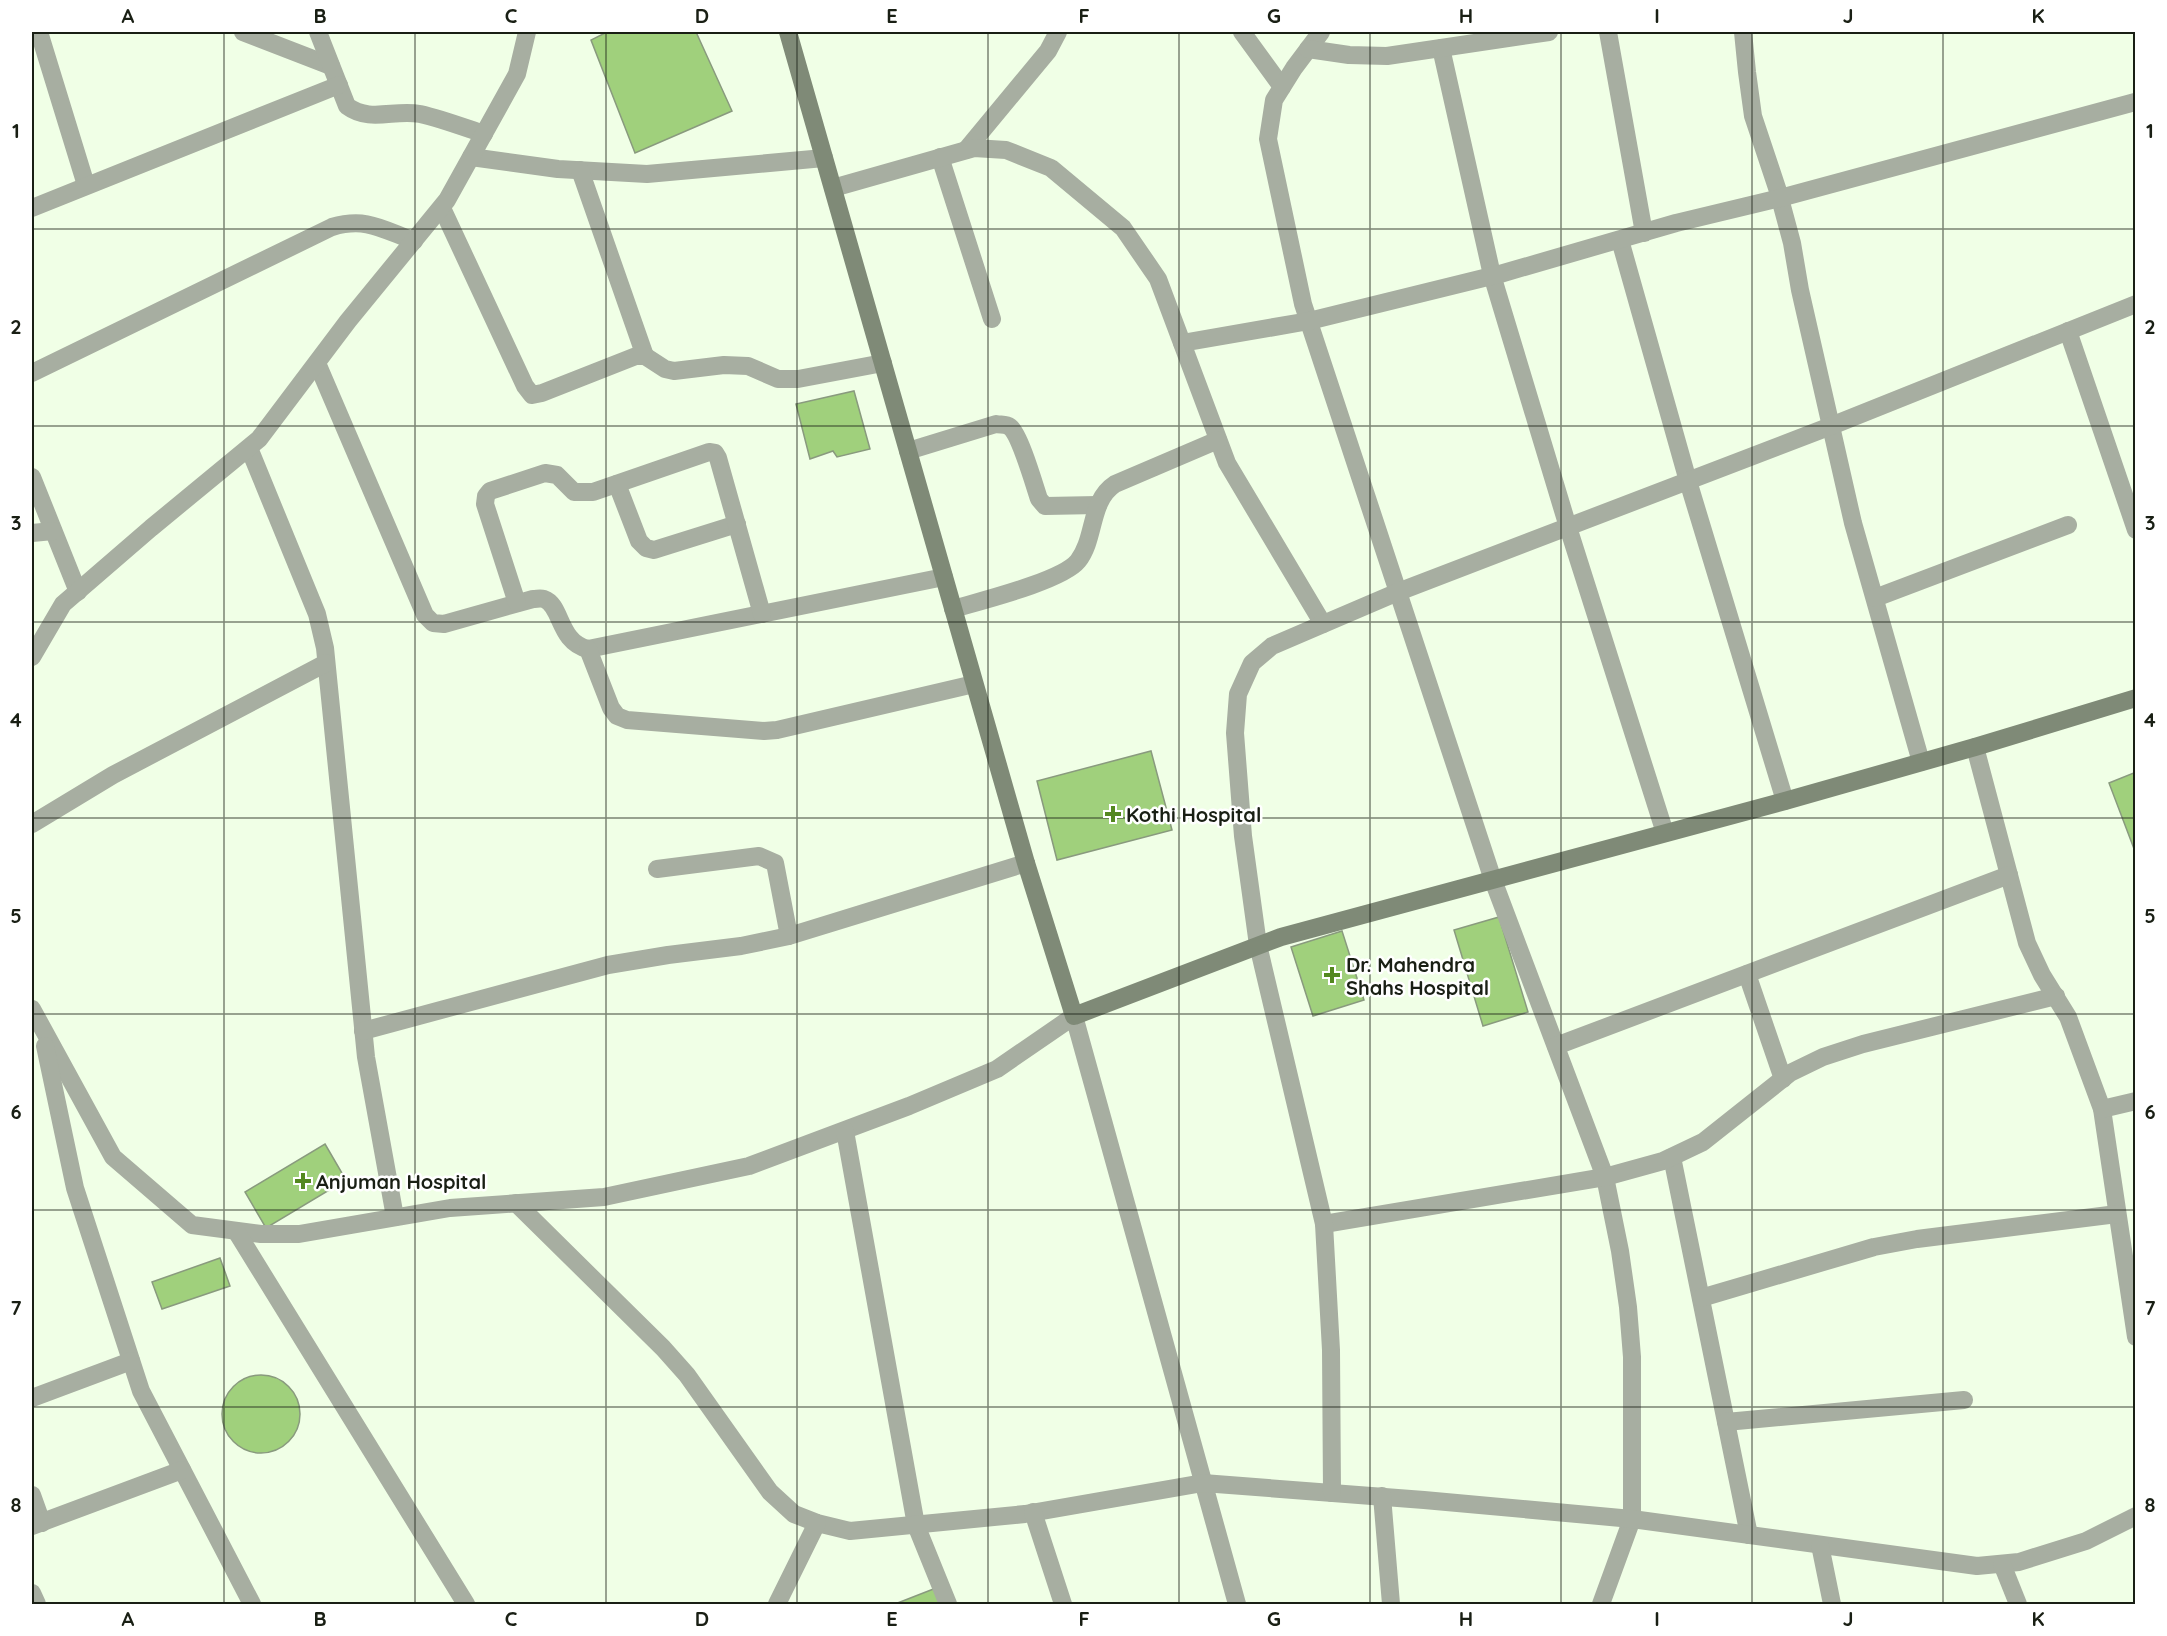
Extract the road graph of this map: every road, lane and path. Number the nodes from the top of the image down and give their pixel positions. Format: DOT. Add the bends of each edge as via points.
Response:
graph roads {
  1 [pos="39,32"];
  2 [pos="243,32"];
  3 [pos="318,32"];
  4 [pos="527,32"];
  5 [pos="788,32"];
  6 [pos="1058,32"];
  7 [pos="1242,32"];
  8 [pos="1321,32"];
  9 [pos="1549,32"];
  10 [pos="1608,32"];
  11 [pos="1743,32"];
  12 [pos="1441,48"];
  13 [pos="1308,49"];
  14 [pos="331,66"];
  15 [pos="339,85"];
  16 [pos="1282,87"];
  17 [pos="2135,102"];
  18 [pos="484,134"];
  19 [pos="966,150"];
  20 [pos="471,157"];
  21 [pos="940,157"];
  22 [pos="824,158"];
  23 [pos="580,170"];
  24 [pos="86,185"];
  25 [pos="833,188"];
  26 [pos="1779,198"];
  27 [pos="32,208"];
  28 [pos="442,208"];
  29 [pos="1644,233"];
  30 [pos="1620,240"];
  31 [pos="414,241"];
  32 [pos="1492,275"];
  33 [pos="2136,304"];
  34 [pos="992,319"];
  35 [pos="1309,321"];
  36 [pos="2068,331"];
  37 [pos="1182,343"];
  38 [pos="645,356"];
  39 [pos="316,363"];
  40 [pos="883,363"];
  41 [pos="32,373"];
  42 [pos="1832,426"];
  43 [pos="1218,440"];
  44 [pos="249,447"];
  45 [pos="908,451"];
  46 [pos="32,477"];
  47 [pos="1688,481"];
  48 [pos="616,484"];
  49 [pos="1098,505"];
  50 [pos="737,524"];
  51 [pos="2068,525"];
  52 [pos="1568,527"];
  53 [pos="2136,530"];
  54 [pos="53,531"];
  55 [pos="32,533"];
  56 [pos="944,577"];
  57 [pos="78,592"];
  58 [pos="1398,592"];
  59 [pos="1875,598"];
  60 [pos="517,603"];
  61 [pos="954,609"];
  62 [pos="762,614"];
  63 [pos="1323,624"];
  64 [pos="588,649"];
  65 [pos="32,657"];
  66 [pos="326,663"];
  67 [pos="974,684"];
  68 [pos="2136,698"];
  69 [pos="1975,747"];
  70 [pos="1921,762"];
  71 [pos="1785,801"];
  72 [pos="32,824"];
  73 [pos="1665,833"];
  74 [pos="1026,863"];
  75 [pos="657,869"];
  76 [pos="2009,875"];
  77 [pos="1493,880"];
  78 [pos="789,936"];
  79 [pos="1258,945"];
  80 [pos="1747,974"];
  81 [pos="2056,996"];
  82 [pos="32,1009"];
  83 [pos="1074,1016"];
  84 [pos="37,1030"];
  85 [pos="363,1031"];
  86 [pos="1556,1046"];
  87 [pos="1784,1079"];
  88 [pos="2136,1101"];
  89 [pos="2102,1109"];
  90 [pos="845,1131"];
  91 [pos="1672,1157"];
  92 [pos="1605,1177"];
  93 [pos="516,1203"];
  94 [pos="2117,1214"];
  95 [pos="395,1217"];
  96 [pos="1323,1224"];
  97 [pos="236,1231"];
  98 [pos="2129,1252"];
  99 [pos="1701,1298"];
  100 [pos="2136,1337"];
  101 [pos="131,1361"];
  102 [pos="32,1398"];
  103 [pos="1964,1400"];
  104 [pos="1726,1422"];
  105 [pos="182,1470"];
  106 [pos="1203,1483"];
  107 [pos="1332,1493"];
  108 [pos="32,1495"];
  109 [pos="1382,1497"];
  110 [pos="1033,1512"];
  111 [pos="2136,1516"];
  112 [pos="1632,1519"];
  113 [pos="817,1523"];
  114 [pos="37,1525"];
  115 [pos="916,1525"];
  116 [pos="1749,1535"];
  117 [pos="1820,1545"];
  118 [pos="2002,1564"];
  119 [pos="32,1593"];
  120 [pos="37,1605"];
  121 [pos="252,1605"];
  122 [pos="466,1605"];
  123 [pos="777,1605"];
  124 [pos="948,1605"];
  125 [pos="1063,1605"];
  126 [pos="1237,1605"];
  127 [pos="1391,1605"];
  128 [pos="1601,1605"];
  129 [pos="1832,1605"];
  130 [pos="2018,1605"];
  1 -- 24 [label="street"];
  2 -- 14 [label="street"];
  3 -- 14 [label="street"];
  4 -- 18 [label="street" via="517,74"];
  5 -- 22 [label="street"];
  6 -- 19 [label="street" via="1048,51"];
  7 -- 16 [label="street"];
  8 -- 13 [label="street"];
  9 -- 12 [label="street"];
  10 -- 29 [label="street"];
  11 -- 26 [label="street" via="1754,116"];
  12 -- 13 [label="street" via="1387,56"];
  12 -- 32 [label="street"];
  13 -- 16 [label="street"];
  14 -- 15 [label="street"];
  15 -- 18 [label="street" via="347,106 356,113 419,114"];
  15 -- 24 [label="street"];
  16 -- 35 [label="street" via="1274,100 1268,139"];
  17 -- 26 [label="street"];
  18 -- 20 [label="street"];
  19 -- 21 [label="street"];
  19 -- 37 [label="street" via="1006,150 1051,168 1123,228 1158,279"];
  20 -- 23 [label="street"];
  20 -- 28 [label="street"];
  21 -- 25 [label="street"];
  21 -- 34 [label="street"];
  22 -- 23 [label="street" via="647,174"];
  22 -- 25 [label="street"];
  23 -- 38 [label="street"];
  24 -- 27 [label="street"];
  25 -- 40 [label="street"];
  26 -- 29 [label="street"];
  26 -- 42 [label="street"];
  28 -- 31 [label="street"];
  28 -- 38 [label="street" via="532,395"];
  29 -- 30 [label="street"];
  30 -- 32 [label="street"];
  30 -- 47 [label="street"];
  31 -- 39 [label="street"];
  31 -- 41 [label="street" via="367,223 348,222 332,227"];
  32 -- 35 [label="street"];
  32 -- 52 [label="street"];
  33 -- 36 [label="street"];
  35 -- 37 [label="street"];
  35 -- 58 [label="street"];
  36 -- 42 [label="street"];
  36 -- 53 [label="street"];
  37 -- 43 [label="street"];
  38 -- 40 [label="street" via="674,371 748,366 778,379 798,380"];
  39 -- 44 [label="street" via="259,440"];
  39 -- 60 [label="street" via="425,615 433,623 444,624"];
  40 -- 45 [label="street"];
  42 -- 47 [label="street"];
  42 -- 59 [label="street" via="1853,524"];
  43 -- 49 [label="street" via="1116,484 1106,490"];
  43 -- 63 [label="street" via="1242,490"];
  44 -- 57 [label="street"];
  44 -- 66 [label="street" via="317,614"];
  45 -- 49 [label="street" via="996,424 1005,425 1012,428 1019,442 1045,506"];
  45 -- 56 [label="street"];
  46 -- 54 [label="street"];
  47 -- 52 [label="street"];
  47 -- 71 [label="street"];
  48 -- 50 [label="street" via="639,541 646,548 654,550"];
  48 -- 50 [label="street" via="715,453"];
  48 -- 60 [label="street" via="593,492 574,492 557,476 545,473 490,491 485,504"];
  49 -- 61 [label="street" via="1083,551 1070,568 1046,580"];
  50 -- 62 [label="street"];
  51 -- 59 [label="street"];
  52 -- 58 [label="street"];
  52 -- 73 [label="street"];
  54 -- 55 [label="street"];
  54 -- 57 [label="street"];
  56 -- 61 [label="street"];
  56 -- 62 [label="street"];
  57 -- 65 [label="street" via="63,604"];
  58 -- 63 [label="street"];
  58 -- 77 [label="street"];
  59 -- 70 [label="street"];
  60 -- 64 [label="street" via="544,599 551,604 570,639"];
  61 -- 67 [label="street"];
  62 -- 64 [label="street"];
  63 -- 79 [label="street" via="1272,646 1252,663 1238,694 1234,733"];
  64 -- 67 [label="street" via="611,708 627,720 777,730"];
  66 -- 72 [label="street" via="113,775"];
  66 -- 85 [label="street"];
  67 -- 74 [label="street"];
  68 -- 69 [label="street"];
  69 -- 70 [label="street"];
  69 -- 76 [label="street"];
  70 -- 71 [label="street"];
  71 -- 73 [label="street"];
  73 -- 77 [label="street"];
  74 -- 78 [label="street"];
  74 -- 83 [label="street"];
  75 -- 78 [label="street" via="767,858 775,863"];
  76 -- 80 [label="street"];
  76 -- 81 [label="street" via="2026,943"];
  77 -- 79 [label="street"];
  77 -- 86 [label="street"];
  78 -- 85 [label="street" via="608,965"];
  79 -- 83 [label="street"];
  79 -- 96 [label="street"];
  80 -- 86 [label="street"];
  80 -- 87 [label="street"];
  81 -- 87 [label="street" via="1863,1044 1823,1057"];
  81 -- 89 [label="street" via="2068,1017"];
  82 -- 84 [label="street"];
  83 -- 90 [label="street" via="997,1069"];
  83 -- 106 [label="street"];
  84 -- 97 [label="street" via="112,1157 192,1225"];
  84 -- 101 [label="street" via="75,1188"];
  85 -- 95 [label="street"];
  86 -- 92 [label="street"];
  87 -- 91 [label="street" via="1703,1142"];
  88 -- 89 [label="street"];
  89 -- 94 [label="street"];
  90 -- 93 [label="street" via="749,1166 604,1197"];
  90 -- 115 [label="street"];
  91 -- 92 [label="street"];
  91 -- 99 [label="street"];
  92 -- 96 [label="street"];
  92 -- 112 [label="street" via="1620,1251 1632,1357"];
  93 -- 95 [label="street"];
  93 -- 113 [label="street" via="687,1375 770,1492 794,1514"];
  94 -- 98 [label="street"];
  94 -- 99 [label="street" via="1874,1247"];
  95 -- 97 [label="street" via="299,1233"];
  96 -- 107 [label="street" via="1331,1350"];
  97 -- 122 [label="street"];
  98 -- 100 [label="street"];
  99 -- 104 [label="street"];
  101 -- 102 [label="street"];
  101 -- 105 [label="street" via="141,1391"];
  103 -- 104 [label="street"];
  104 -- 116 [label="street"];
  105 -- 114 [label="street"];
  105 -- 121 [label="street"];
  106 -- 107 [label="street"];
  106 -- 110 [label="street"];
  106 -- 126 [label="street"];
  107 -- 109 [label="street"];
  108 -- 114 [label="street"];
  109 -- 112 [label="street"];
  109 -- 127 [label="street"];
  110 -- 115 [label="street"];
  110 -- 125 [label="street"];
  111 -- 118 [label="street" via="2086,1541"];
  112 -- 116 [label="street"];
  112 -- 128 [label="street"];
  113 -- 115 [label="street" via="850,1531"];
  113 -- 123 [label="street"];
  115 -- 124 [label="street"];
  116 -- 117 [label="street"];
  117 -- 118 [label="street" via="1977,1566"];
  117 -- 129 [label="street"];
  118 -- 130 [label="street"];
  119 -- 120 [label="street"];
}
